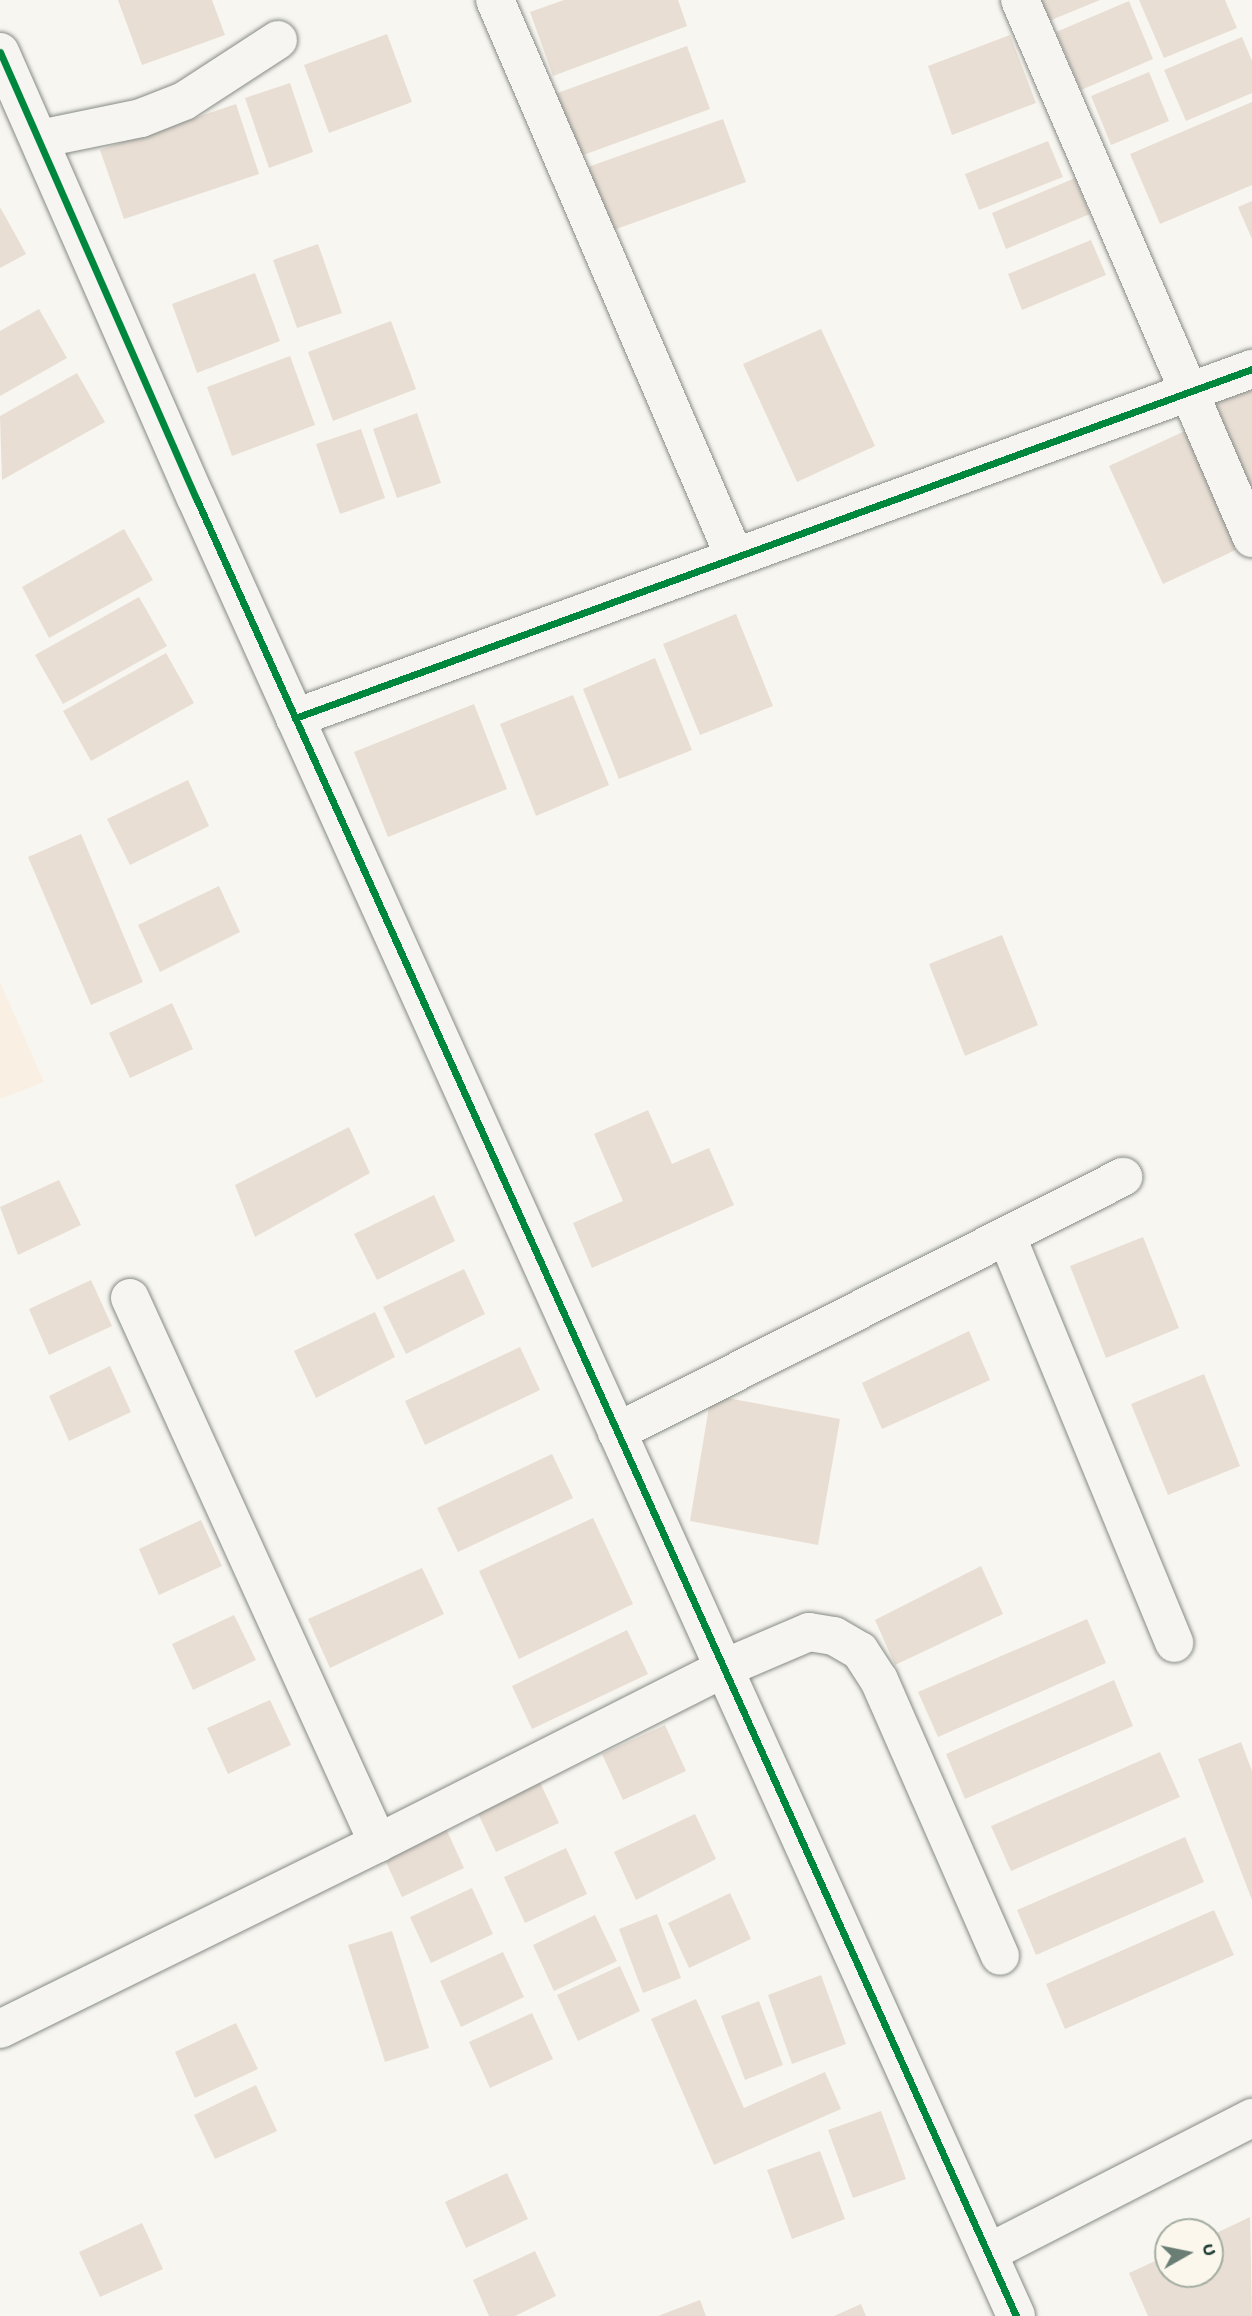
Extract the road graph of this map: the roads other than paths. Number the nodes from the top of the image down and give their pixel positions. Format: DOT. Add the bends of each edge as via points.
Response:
graph roads {
  1 [pos="495,0"];
  2 [pos="1020,0"];
  3 [pos="278,40"];
  4 [pos="0,52"];
  5 [pos="38,139"];
  6 [pos="1252,369"];
  7 [pos="1188,392"];
  8 [pos="1252,538"];
  9 [pos="735,558"];
  10 [pos="295,718"];
  11 [pos="1123,1177"];
  12 [pos="1007,1237"];
  13 [pos="130,1298"];
  14 [pos="617,1432"];
  15 [pos="1174,1643"];
  16 [pos="727,1667"];
  17 [pos="379,1843"];
  18 [pos="1000,1956"];
  19 [pos="0,2029"];
  20 [pos="1252,2118"];
  21 [pos="988,2253"];
  22 [pos="1016,2316"];
  1 -- 9 [label="street"];
  2 -- 7 [label="street"];
  3 -- 5 [label="street" via="184,101 141,118"];
  4 -- 5 [label="street"];
  5 -- 10 [label="street"];
  6 -- 7 [label="street"];
  7 -- 8 [label="street"];
  7 -- 9 [label="street"];
  9 -- 10 [label="street"];
  10 -- 14 [label="street"];
  11 -- 12 [label="street"];
  12 -- 14 [label="street"];
  12 -- 15 [label="street"];
  13 -- 17 [label="street"];
  14 -- 16 [label="street"];
  16 -- 17 [label="street"];
  16 -- 18 [label="street" via="809,1632 834,1636 860,1651 879,1679"];
  16 -- 21 [label="street"];
  17 -- 19 [label="street"];
  20 -- 21 [label="street"];
  21 -- 22 [label="street"];
}
